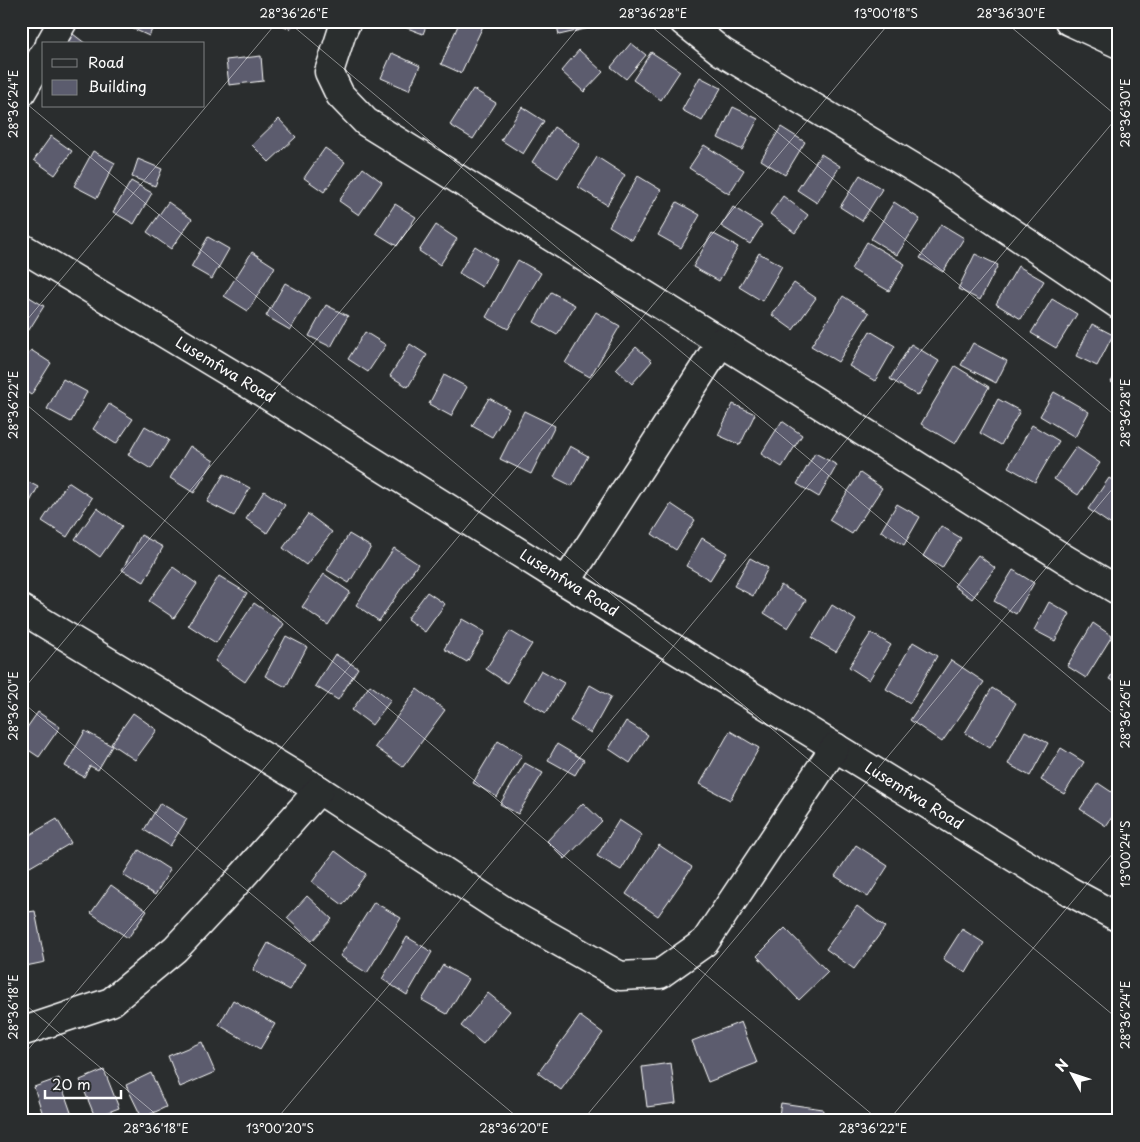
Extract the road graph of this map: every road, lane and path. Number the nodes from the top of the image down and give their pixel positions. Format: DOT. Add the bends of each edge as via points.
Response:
graph roads {
  1 [pos="62,21"];
  2 [pos="347,21"];
  3 [pos="683,21"];
  4 [pos="1069,21"];
  5 [pos="51,42"];
  6 [pos="1119,44"];
  7 [pos="42,57"];
  8 [pos="21,93"];
  9 [pos="21,247"];
  10 [pos="1119,305"];
  11 [pos="721,342"];
  12 [pos="566,582"];
  13 [pos="1119,591"];
  14 [pos="21,609"];
  15 [pos="835,747"];
  16 [pos="320,790"];
  17 [pos="1119,918"];
  18 [pos="21,1032"];
  1 -- 5 [label="street"];
  2 -- 11 [label="street" via="329,72 340,95 366,122"];
  3 -- 10 [label="street" via="722,52 939,183"];
  4 -- 6 [label="street"];
  7 -- 8 [label="street"];
  9 -- 12 [label="street, Lusemfwa Road" via="262,392"];
  11 -- 12 [label="street"];
  11 -- 13 [label="street"];
  12 -- 15 [label="street, Lusemfwa Road"];
  14 -- 16 [label="street"];
  15 -- 16 [label="street" via="705,942 660,974 620,976 503,910"];
  15 -- 17 [label="street, Lusemfwa Road" via="1069,891"];
  16 -- 18 [label="street" via="175,949 111,1002"];
}
